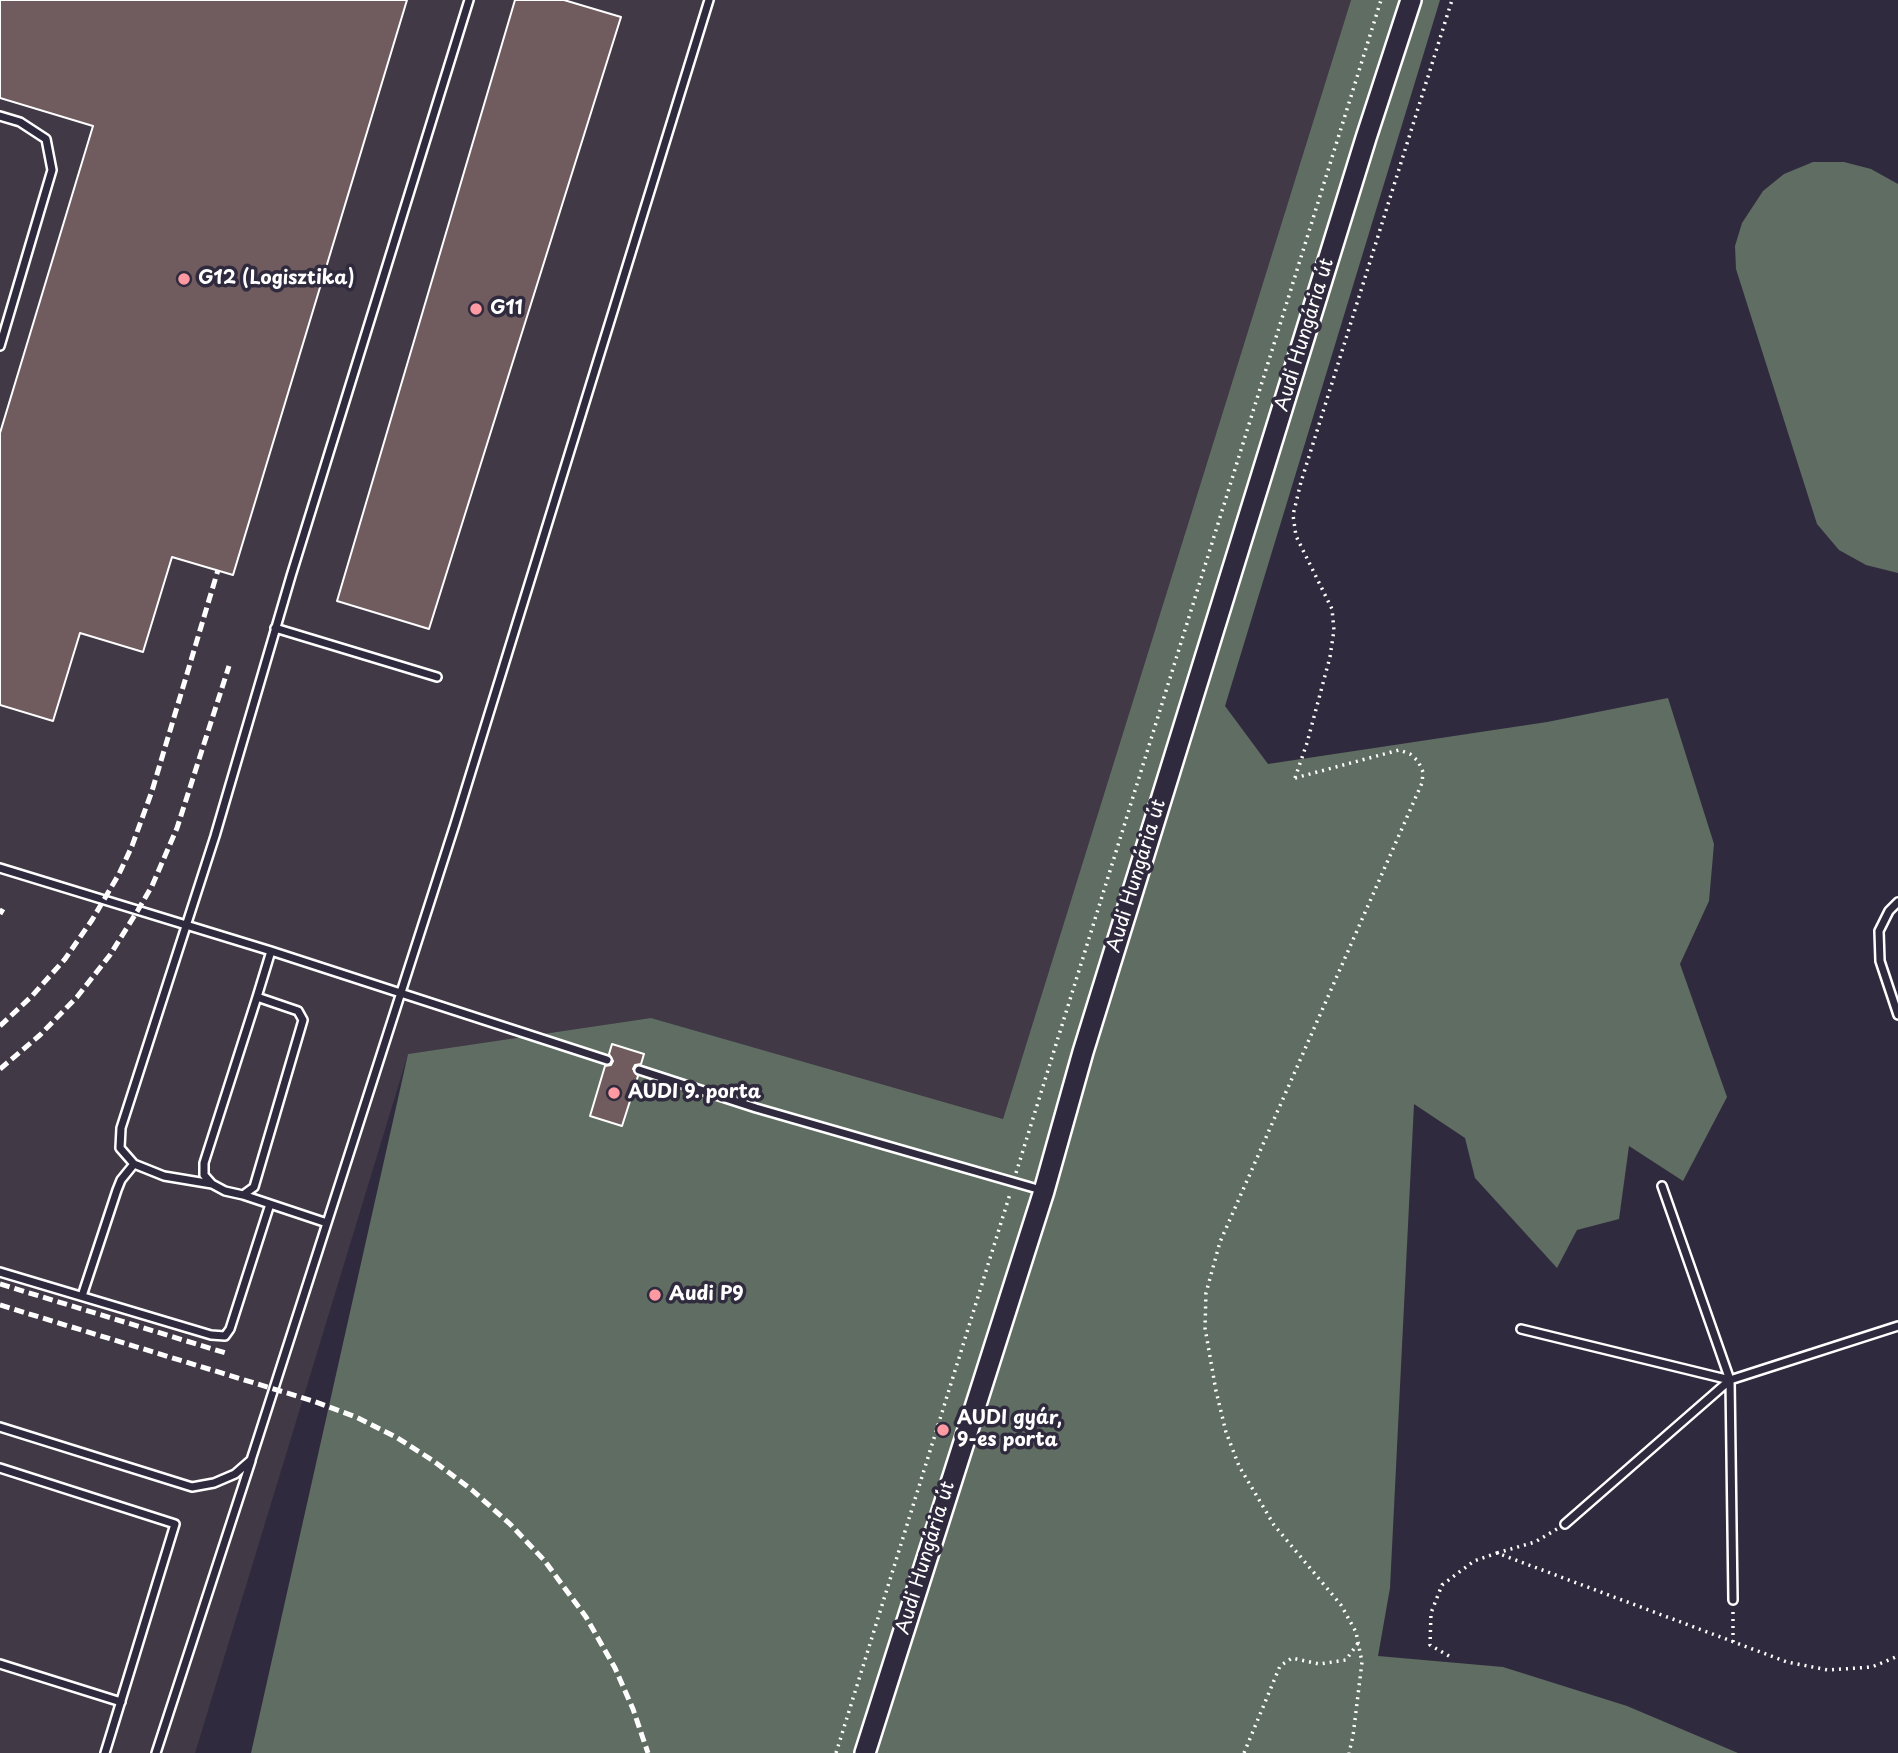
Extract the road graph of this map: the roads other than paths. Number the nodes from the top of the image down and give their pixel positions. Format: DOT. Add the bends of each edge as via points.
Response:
graph roads {
  1 [pos="468,0"];
  2 [pos="709,0"];
  3 [pos="1411,0"];
  4 [pos="0,117"];
  5 [pos="0,346"];
  6 [pos="275,628"];
  7 [pos="437,677"];
  8 [pos="0,868"];
  9 [pos="1898,902"];
  10 [pos="187,924"];
  11 [pos="271,951"];
  12 [pos="401,995"];
  13 [pos="257,997"];
  14 [pos="1898,1016"];
  15 [pos="607,1060"];
  16 [pos="639,1070"];
  17 [pos="134,1164"];
  18 [pos="212,1184"];
  19 [pos="1662,1186"];
  20 [pos="1044,1191"];
  21 [pos="243,1195"];
  22 [pos="270,1204"];
  23 [pos="327,1223"];
  24 [pos="0,1272"];
  25 [pos="82,1296"];
  26 [pos="1898,1326"];
  27 [pos="1521,1329"];
  28 [pos="1730,1380"];
  29 [pos="0,1427"];
  30 [pos="251,1461"];
  31 [pos="0,1468"];
  32 [pos="1565,1524"];
  33 [pos="1733,1600"];
  34 [pos="0,1664"];
  35 [pos="121,1702"];
  36 [pos="105,1753"];
  37 [pos="156,1753"];
  38 [pos="865,1753"];
  1 -- 6 [label="lane"];
  2 -- 12 [label="lane"];
  3 -- 20 [label="street, Audi Hungária út" via="1087,1039"];
  4 -- 5 [label="lane" via="20,122 46,139 52,170"];
  6 -- 7 [label="lane"];
  6 -- 10 [label="lane"];
  8 -- 10 [label="lane"];
  9 -- 14 [label="lane" via="1879,931 1880,961"];
  10 -- 11 [label="lane"];
  10 -- 17 [label="lane" via="121,1128 120,1148"];
  11 -- 12 [label="lane"];
  11 -- 13 [label="lane"];
  12 -- 15 [label="lane"];
  12 -- 23 [label="lane"];
  13 -- 18 [label="lane" via="204,1163 204,1175"];
  13 -- 21 [label="lane" via="298,1011 303,1020 254,1187"];
  16 -- 20 [label="lane"];
  17 -- 18 [label="lane" via="163,1176"];
  17 -- 25 [label="lane" via="117,1190"];
  18 -- 21 [label="lane"];
  19 -- 28 [label="lane"];
  20 -- 38 [label="street, Audi Hungária út"];
  21 -- 22 [label="lane"];
  22 -- 23 [label="lane"];
  22 -- 25 [label="lane" via="225,1336"];
  23 -- 30 [label="lane"];
  24 -- 25 [label="lane"];
  26 -- 28 [label="lane"];
  27 -- 28 [label="lane"];
  28 -- 32 [label="lane"];
  28 -- 33 [label="lane"];
  29 -- 30 [label="lane" via="192,1487 235,1474"];
  30 -- 37 [label="lane"];
  31 -- 35 [label="lane" via="176,1524"];
  34 -- 35 [label="lane"];
  35 -- 36 [label="lane"];
}
